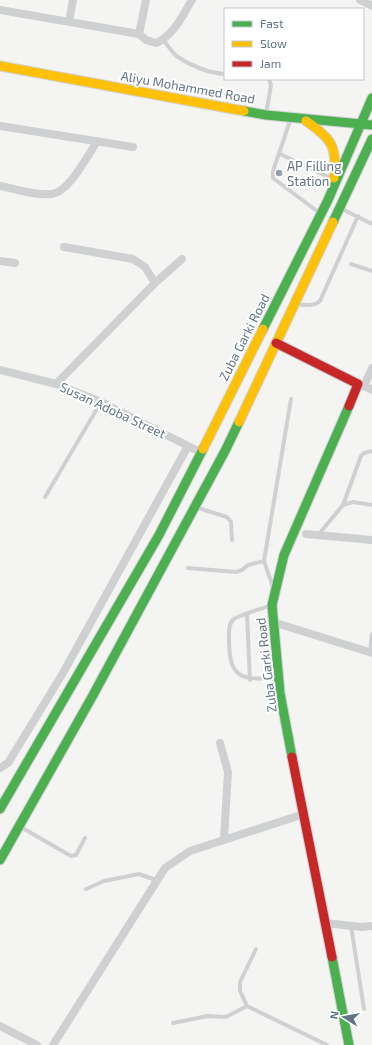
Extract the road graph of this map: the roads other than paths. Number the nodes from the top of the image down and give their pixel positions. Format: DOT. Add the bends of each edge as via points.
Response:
graph roads {
  1 [pos="73,0"];
  2 [pos="146,0"];
  3 [pos="192,0"];
  4 [pos="360,0"];
  5 [pos="372,6"];
  6 [pos="0,10"];
  7 [pos="69,22"];
  8 [pos="139,34"];
  9 [pos="163,40"];
  10 [pos="0,66"];
  11 [pos="224,74"];
  12 [pos="269,80"];
  13 [pos="372,98"];
  14 [pos="266,115"];
  15 [pos="291,118"];
  16 [pos="304,120"];
  17 [pos="361,124"];
  18 [pos="372,125"];
  19 [pos="0,126"];
  20 [pos="372,139"];
  21 [pos="97,142"];
  22 [pos="133,147"];
  23 [pos="280,154"];
  24 [pos="333,179"];
  25 [pos="0,186"];
  26 [pos="328,200"];
  27 [pos="339,208"];
  28 [pos="321,214"];
  29 [pos="358,216"];
  30 [pos="372,224"];
  31 [pos="64,247"];
  32 [pos="182,259"];
  33 [pos="0,260"];
  34 [pos="15,263"];
  35 [pos="351,264"];
  36 [pos="372,271"];
  37 [pos="155,282"];
  38 [pos="294,304"];
  39 [pos="276,343"];
  40 [pos="372,368"];
  41 [pos="0,370"];
  42 [pos="56,384"];
  43 [pos="361,385"];
  44 [pos="372,390"];
  45 [pos="291,399"];
  46 [pos="101,402"];
  47 [pos="188,446"];
  48 [pos="200,452"];
  49 [pos="372,452"];
  50 [pos="45,497"];
  51 [pos="343,505"];
  52 [pos="372,505"];
  53 [pos="195,507"];
  54 [pos="306,534"];
  55 [pos="319,534"];
  56 [pos="232,540"];
  57 [pos="372,540"];
  58 [pos="264,561"];
  59 [pos="188,568"];
  60 [pos="275,593"];
  61 [pos="272,605"];
  62 [pos="247,614"];
  63 [pos="273,622"];
  64 [pos="372,634"];
  65 [pos="371,652"];
  66 [pos="279,678"];
  67 [pos="250,680"];
  68 [pos="220,743"];
  69 [pos="0,768"];
  70 [pos="0,807"];
  71 [pos="304,814"];
  72 [pos="19,826"];
  73 [pos="85,838"];
  74 [pos="224,839"];
  75 [pos="0,860"];
  76 [pos="156,880"];
  77 [pos="86,889"];
  78 [pos="325,923"];
  79 [pos="351,926"];
  80 [pos="372,926"];
  81 [pos="256,948"];
  82 [pos="247,1006"];
  83 [pos="364,1009"];
  84 [pos="173,1023"];
  85 [pos="0,1026"];
  86 [pos="37,1045"];
  87 [pos="53,1045"];
  88 [pos="327,1045"];
  89 [pos="349,1045"];
  1 -- 7 [label="street"];
  2 -- 8 [label="street"];
  3 -- 9 [label="street" via="175,28"];
  4 -- 5 [label="street"];
  6 -- 7 [label="street"];
  7 -- 8 [label="street"];
  8 -- 9 [label="street" via="146,40 156,43"];
  9 -- 11 [label="lane" via="176,56 212,73"];
  10 -- 14 [label="main road, Aliyu Mohammed Road"];
  12 -- 14 [label="lane" via="271,86"];
  13 -- 17 [label="main road, Zuba Garki Road"];
  14 -- 15 [label="main road, Aliyu Mohammed Road"];
  15 -- 16 [label="main road, Aliyu Mohammed Road"];
  15 -- 23 [label="lane"];
  16 -- 17 [label="main road, Aliyu Mohammed Road"];
  16 -- 24 [label="main road" via="326,134 332,142 336,163"];
  17 -- 18 [label="main road, Aliyu Mohammed Road"];
  17 -- 26 [label="main road, Zuba Garki Road"];
  19 -- 21 [label="street"];
  20 -- 27 [label="main road"];
  21 -- 22 [label="street"];
  21 -- 25 [label="street" via="61,191 45,194"];
  23 -- 24 [label="lane"];
  23 -- 28 [label="lane" via="273,178"];
  24 -- 26 [label="main road"];
  26 -- 28 [label="main road, Zuba Garki Road"];
  27 -- 29 [label="lane"];
  27 -- 38 [label="main road"];
  28 -- 48 [label="main road, Zuba Garki Road"];
  29 -- 30 [label="lane"];
  29 -- 38 [label="lane" via="320,301 305,306"];
  31 -- 37 [label="street" via="133,259 145,266"];
  32 -- 37 [label="street"];
  33 -- 34 [label="street"];
  35 -- 36 [label="lane"];
  37 -- 42 [label="street"];
  38 -- 39 [label="main road"];
  39 -- 43 [label="main road"];
  39 -- 53 [label="main road" via="225,451"];
  40 -- 43 [label="street"];
  41 -- 42 [label="street, Susan Adoba Street"];
  42 -- 46 [label="street, Susan Adoba Street"];
  43 -- 44 [label="street"];
  43 -- 60 [label="main road, Zuba Garki Road" via="284,555"];
  45 -- 58 [label="lane"];
  46 -- 47 [label="street, Susan Adoba Street"];
  46 -- 50 [label="lane"];
  47 -- 48 [label="street, Susan Adoba Street"];
  47 -- 69 [label="street" via="63,673 8,763"];
  48 -- 70 [label="main road, Zuba Garki Road" via="159,535"];
  49 -- 51 [label="lane" via="361,456"];
  51 -- 52 [label="lane" via="353,502"];
  51 -- 55 [label="lane"];
  53 -- 56 [label="lane" via="227,517 231,522"];
  53 -- 72 [label="main road"];
  54 -- 55 [label="street"];
  55 -- 57 [label="street"];
  58 -- 59 [label="lane" via="248,565 236,572"];
  58 -- 60 [label="lane"];
  60 -- 61 [label="main road, Zuba Garki Road"];
  61 -- 62 [label="lane"];
  61 -- 63 [label="main road, Zuba Garki Road"];
  62 -- 67 [label="lane"];
  62 -- 67 [label="lane" via="234,619 230,626 229,645 232,666"];
  63 -- 65 [label="street"];
  63 -- 66 [label="main road, Zuba Garki Road"];
  64 -- 65 [label="lane"];
  66 -- 67 [label="lane"];
  66 -- 71 [label="main road, Zuba Garki Road"];
  68 -- 74 [label="street" via="228,772"];
  71 -- 74 [label="street"];
  71 -- 78 [label="main road, Zuba Garki Road"];
  72 -- 73 [label="lane" via="71,856 78,852"];
  72 -- 75 [label="main road"];
  74 -- 76 [label="street" via="176,859"];
  76 -- 77 [label="lane" via="139,874 104,881"];
  76 -- 87 [label="street"];
  78 -- 79 [label="street"];
  78 -- 89 [label="main road, Zuba Garki Road"];
  79 -- 80 [label="street"];
  79 -- 83 [label="lane"];
  81 -- 82 [label="lane" via="240,982 240,991"];
  82 -- 84 [label="lane" via="226,1017 208,1016"];
  82 -- 88 [label="lane"];
  85 -- 86 [label="street"];
}
